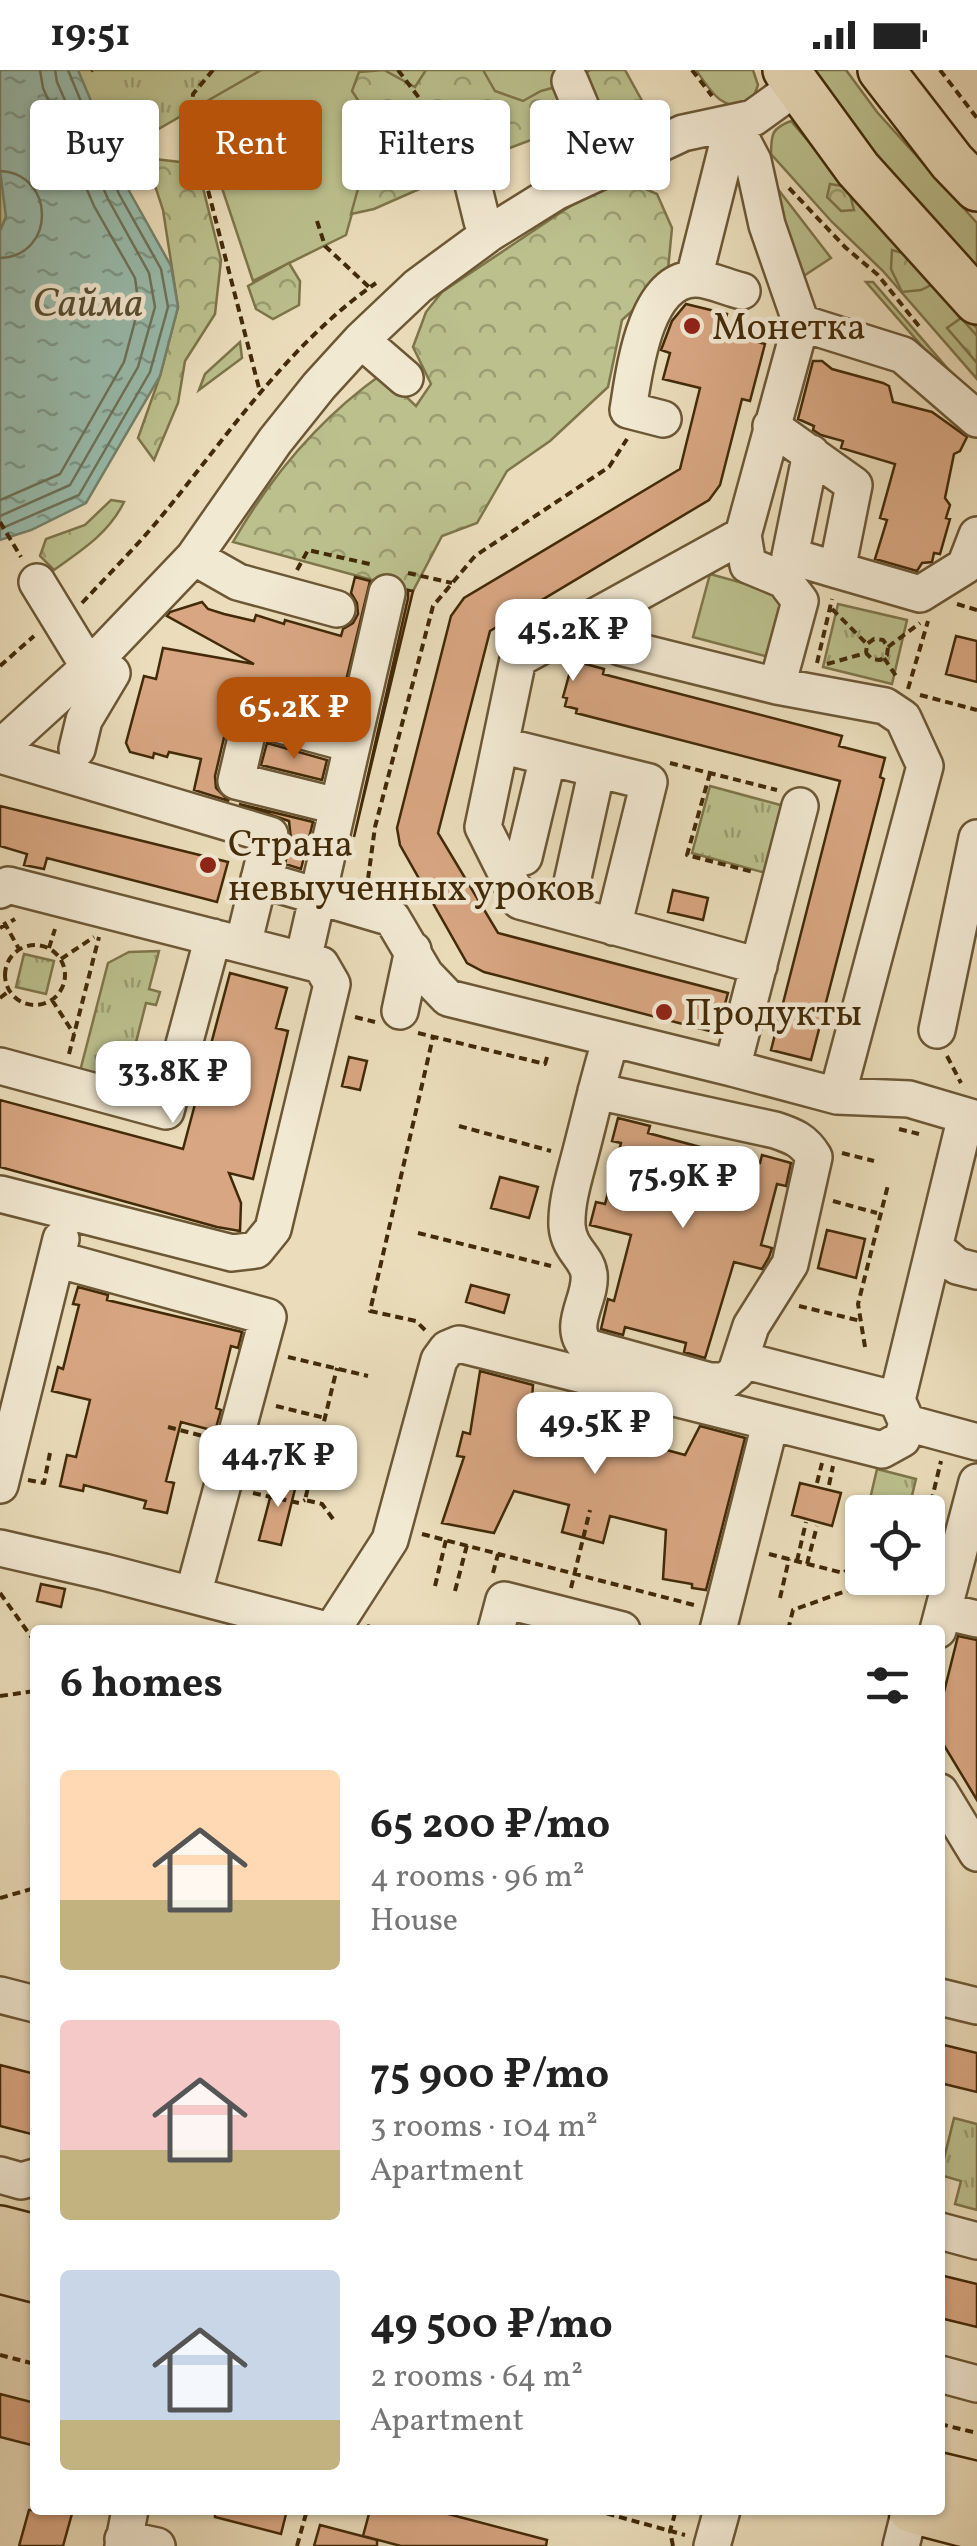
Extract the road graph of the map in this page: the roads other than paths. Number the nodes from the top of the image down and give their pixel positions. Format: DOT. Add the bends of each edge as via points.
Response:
graph roads {
  1 [pos="881,70"];
  2 [pos="791,78"];
  3 [pos="570,81"];
  4 [pos="578,100"];
  5 [pos="733,123"];
  6 [pos="670,138"];
  7 [pos="977,188"];
  8 [pos="474,190"];
  9 [pos="560,190"];
  10 [pos="490,232"];
  11 [pos="694,278"];
  12 [pos="742,291"];
  13 [pos="977,300"];
  14 [pos="801,323"];
  15 [pos="361,340"];
  16 [pos="405,378"];
  17 [pos="653,416"];
  18 [pos="977,419"];
  19 [pos="772,426"];
  20 [pos="812,453"];
  21 [pos="743,534"];
  22 [pos="977,535"];
  23 [pos="194,557"];
  24 [pos="837,570"];
  25 [pos="389,577"];
  26 [pos="37,582"];
  27 [pos="337,610"];
  28 [pos="620,647"];
  29 [pos="100,670"];
  30 [pos="777,686"];
  31 [pos="48,704"];
  32 [pos="351,744"];
  33 [pos="500,746"];
  34 [pos="0,751"];
  35 [pos="548,757"];
  36 [pos="597,769"];
  37 [pos="337,806"];
  38 [pos="800,806"];
  39 [pos="977,838"];
  40 [pos="524,857"];
  41 [pos="572,882"];
  42 [pos="289,883"];
  43 [pos="0,890"];
  44 [pos="613,927"];
  45 [pos="228,941"];
  46 [pos="413,950"];
  47 [pos="302,960"];
  48 [pos="760,966"];
  49 [pos="400,1011"];
  50 [pos="937,1030"];
  51 [pos="611,1039"];
  52 [pos="0,1066"];
  53 [pos="732,1068"];
  54 [pos="596,1090"];
  55 [pos="837,1096"];
  56 [pos="969,1108"];
  57 [pos="0,1194"];
  58 [pos="67,1212"];
  59 [pos="936,1248"];
  60 [pos="56,1259"];
  61 [pos="977,1272"];
  62 [pos="742,1360"];
  63 [pos="902,1411"];
  64 [pos="770,1424"];
  65 [pos="962,1438"];
  66 [pos="14,1482"];
  67 [pos="977,1482"];
  68 [pos="0,1548"];
  69 [pos="193,1595"];
  70 [pos="953,1620"];
  71 [pos="720,1621"];
  72 [pos="310,1625"];
  73 [pos="333,1625"];
  74 [pos="497,1625"];
  75 [pos="602,1625"];
  76 [pos="945,1805"];
  77 [pos="977,1853"];
  78 [pos="0,1995"];
  79 [pos="945,1998"];
  80 [pos="30,2003"];
  81 [pos="977,2006"];
  82 [pos="0,2175"];
  83 [pos="30,2178"];
  84 [pos="0,2229"];
  85 [pos="945,2233"];
  86 [pos="30,2237"];
  87 [pos="977,2241"];
  88 [pos="0,2270"];
  89 [pos="30,2278"];
  90 [pos="945,2375"];
  91 [pos="977,2384"];
  92 [pos="945,2477"];
  93 [pos="977,2486"];
  94 [pos="910,2515"];
  95 [pos="930,2515"];
  96 [pos="977,2527"];
  97 [pos="901,2546"];
  1 -- 7 [label="main road"];
  2 -- 5 [label="street" via="767,110"];
  2 -- 13 [label="main road" via="858,169"];
  3 -- 4 [label="street"];
  5 -- 6 [label="street"];
  5 -- 11 [label="street"];
  5 -- 14 [label="street" via="753,161"];
  8 -- 10 [label="street"];
  9 -- 10 [label="street"];
  10 -- 15 [label="street"];
  11 -- 12 [label="street"];
  11 -- 17 [label="street" via="671,288 650,316 636,360 628,410"];
  14 -- 18 [label="street" via="903,356"];
  14 -- 19 [label="street"];
  15 -- 16 [label="street"];
  15 -- 23 [label="street" via="274,442"];
  19 -- 20 [label="street"];
  19 -- 21 [label="street"];
  20 -- 24 [label="street" via="854,485"];
  20 -- 24 [label="street" via="790,556"];
  21 -- 30 [label="street" via="748,565 784,580 800,600"];
  21 -- 33 [label="street" via="518,659"];
  22 -- 24 [label="street" via="965,566 920,594"];
  23 -- 27 [label="street" via="238,582"];
  23 -- 29 [label="street"];
  25 -- 32 [label="street"];
  26 -- 29 [label="street"];
  28 -- 30 [label="street"];
  29 -- 31 [label="street"];
  29 -- 31 [label="street" via="80,735"];
  30 -- 55 [label="street" via="885,706 903,718 925,766"];
  31 -- 34 [label="street"];
  32 -- 37 [label="street"];
  32 -- 37 [label="street" via="251,717 236,781"];
  33 -- 35 [label="street"];
  33 -- 44 [label="street" via="482,827 520,900"];
  34 -- 42 [label="street" via="270,835"];
  35 -- 36 [label="street"];
  35 -- 40 [label="street"];
  36 -- 41 [label="street"];
  36 -- 44 [label="street" via="649,782"];
  37 -- 42 [label="street"];
  38 -- 48 [label="street"];
  39 -- 50 [label="street"];
  42 -- 45 [label="street"];
  42 -- 46 [label="street" via="392,918"];
  42 -- 47 [label="street"];
  43 -- 45 [label="street" via="8,885"];
  44 -- 48 [label="street"];
  45 -- 47 [label="street"];
  45 -- 52 [label="street" via="166,1111"];
  46 -- 49 [label="street"];
  46 -- 51 [label="street" via="448,998"];
  47 -- 58 [label="street" via="322,965 332,984 274,1229 256,1250 232,1253"];
  48 -- 53 [label="street"];
  51 -- 53 [label="street"];
  51 -- 54 [label="street"];
  53 -- 55 [label="street"];
  54 -- 62 [label="street" via="568,1204 572,1249 589,1276 579,1339 710,1380 725,1381"];
  54 -- 62 [label="street" via="775,1130 796,1137 814,1157 790,1264 751,1326"];
  55 -- 56 [label="street"];
  56 -- 59 [label="street"];
  57 -- 58 [label="street"];
  58 -- 60 [label="street"];
  59 -- 61 [label="street"];
  59 -- 63 [label="street"];
  60 -- 66 [label="street"];
  60 -- 69 [label="street" via="268,1317"];
  62 -- 63 [label="street"];
  63 -- 64 [label="street" via="902,1439 882,1450"];
  63 -- 65 [label="street"];
  64 -- 71 [label="street"];
  64 -- 73 [label="street" via="459,1344 448,1349 439,1360 394,1526 375,1568"];
  67 -- 70 [label="street"];
  68 -- 69 [label="street"];
  69 -- 72 [label="street"];
  74 -- 75 [label="street" via="504,1600"];
  76 -- 77 [label="street"];
  78 -- 80 [label="street"];
  79 -- 81 [label="street"];
  82 -- 83 [label="street"];
  84 -- 86 [label="main road"];
  85 -- 87 [label="street"];
  88 -- 89 [label="main road"];
  90 -- 91 [label="street"];
  92 -- 93 [label="main road"];
  94 -- 97 [label="street"];
  95 -- 96 [label="main road"];
}
